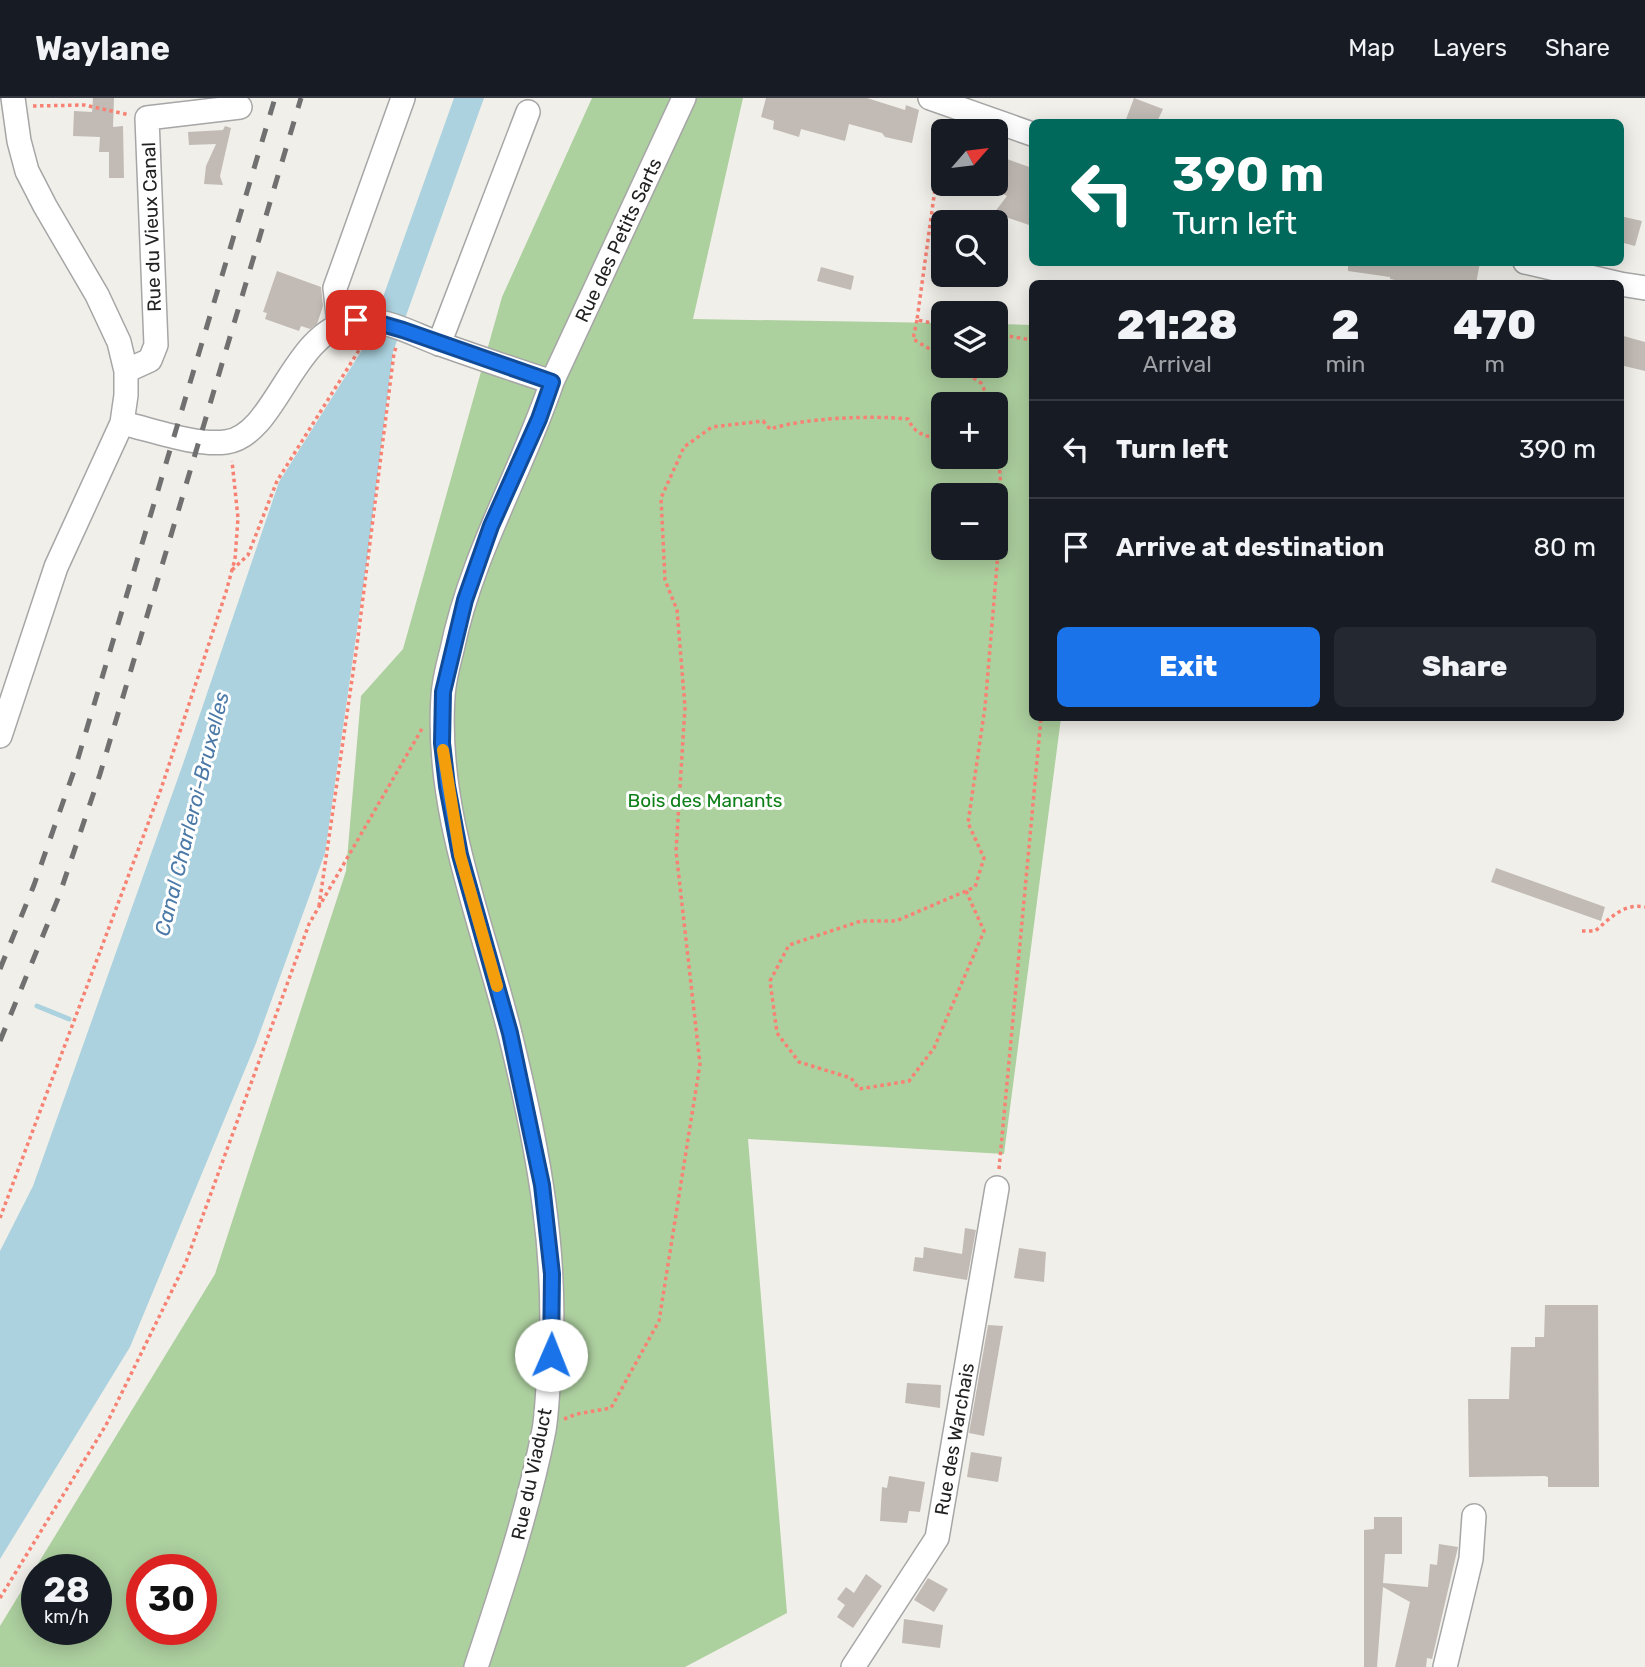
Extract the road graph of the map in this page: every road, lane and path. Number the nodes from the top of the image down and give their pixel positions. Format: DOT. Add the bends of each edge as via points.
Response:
graph roads {
  1 [pos="403,98"];
  2 [pos="684,98"];
  3 [pos="13,102"];
  4 [pos="939,102"];
  5 [pos="240,107"];
  6 [pos="528,112"];
  7 [pos="147,118"];
  8 [pos="1029,133"];
  9 [pos="1542,266"];
  10 [pos="1603,280"];
  11 [pos="1624,285"];
  12 [pos="1645,288"];
  13 [pos="917,320"];
  14 [pos="931,322"];
  15 [pos="339,324"];
  16 [pos="368,331"];
  17 [pos="1008,336"];
  18 [pos="1029,340"];
  19 [pos="439,344"];
  20 [pos="931,350"];
  21 [pos="394,353"];
  22 [pos="126,371"];
  23 [pos="974,378"];
  24 [pos="552,382"];
  25 [pos="985,392"];
  26 [pos="122,423"];
  27 [pos="931,437"];
  28 [pos="230,441"];
  29 [pos="999,469"];
  30 [pos="232,570"];
  31 [pos="443,692"];
  32 [pos="1041,721"];
  33 [pos="0,736"];
  34 [pos="966,891"];
  35 [pos="1645,907"];
  36 [pos="319,908"];
  37 [pos="1582,931"];
  38 [pos="997,1188"];
  39 [pos="0,1218"];
  40 [pos="544,1427"];
  41 [pos="1474,1516"];
  42 [pos="0,1598"];
  43 [pos="476,1667"];
  44 [pos="853,1667"];
  45 [pos="1445,1667"];
  1 -- 15 [label="street" via="335,288"];
  2 -- 24 [label="street, Rue des Petits Sarts"];
  3 -- 7 [label="path" via="84,105"];
  3 -- 22 [label="street" via="27,171 97,295 119,342"];
  4 -- 8 [label="street"];
  4 -- 13 [label="path"];
  5 -- 7 [label="street, Rue du Vieux Canal"];
  6 -- 19 [label="street"];
  7 -- 22 [label="street, Rue du Vieux Canal" via="156,345 150,360"];
  9 -- 10 [label="street"];
  11 -- 12 [label="street"];
  13 -- 14 [label="path"];
  13 -- 20 [label="path" via="913,339"];
  15 -- 16 [label="street" via="356,320"];
  15 -- 28 [label="street" via="313,343 248,432"];
  16 -- 19 [label="street" via="403,330"];
  16 -- 30 [label="path" via="277,481 248,555"];
  17 -- 18 [label="path"];
  19 -- 24 [label="street"];
  21 -- 36 [label="path"];
  22 -- 26 [label="street"];
  23 -- 25 [label="path"];
  24 -- 31 [label="street, Rue du Viaduct" via="491,526 465,600"];
  26 -- 28 [label="street" via="209,443"];
  26 -- 33 [label="street" via="56,567"];
  27 -- 40 [label="path" via="920,435 908,419 891,417 790,423 770,429 763,421 712,427 684,447 661,498 665,580 677,610 685,708 677,851 700,1064 659,1321 611,1408 577,1414"];
  28 -- 30 [label="path" via="238,518"];
  29 -- 34 [label="path" via="1002,506 985,707 968,823 984,858 975,887"];
  30 -- 39 [label="path" via="161,789"];
  31 -- 36 [label="path"];
  31 -- 40 [label="street, Rue du Viaduct" via="442,743 460,855 510,1033 542,1185 552,1274"];
  32 -- 38 [label="path"];
  34 -- 34 [label="path" via="896,921 861,920 789,946 771,981 776,1033 799,1062 851,1078 859,1089 909,1081 934,1048 984,931"];
  35 -- 37 [label="path" via="1634,905 1595,931"];
  36 -- 42 [label="path" via="309,924 186,1262 106,1425"];
  38 -- 44 [label="street, Rue des Warchais" via="937,1538"];
  40 -- 43 [label="street, Rue du Viaduct" via="508,1573"];
  41 -- 45 [label="street" via="1471,1559"];
}
